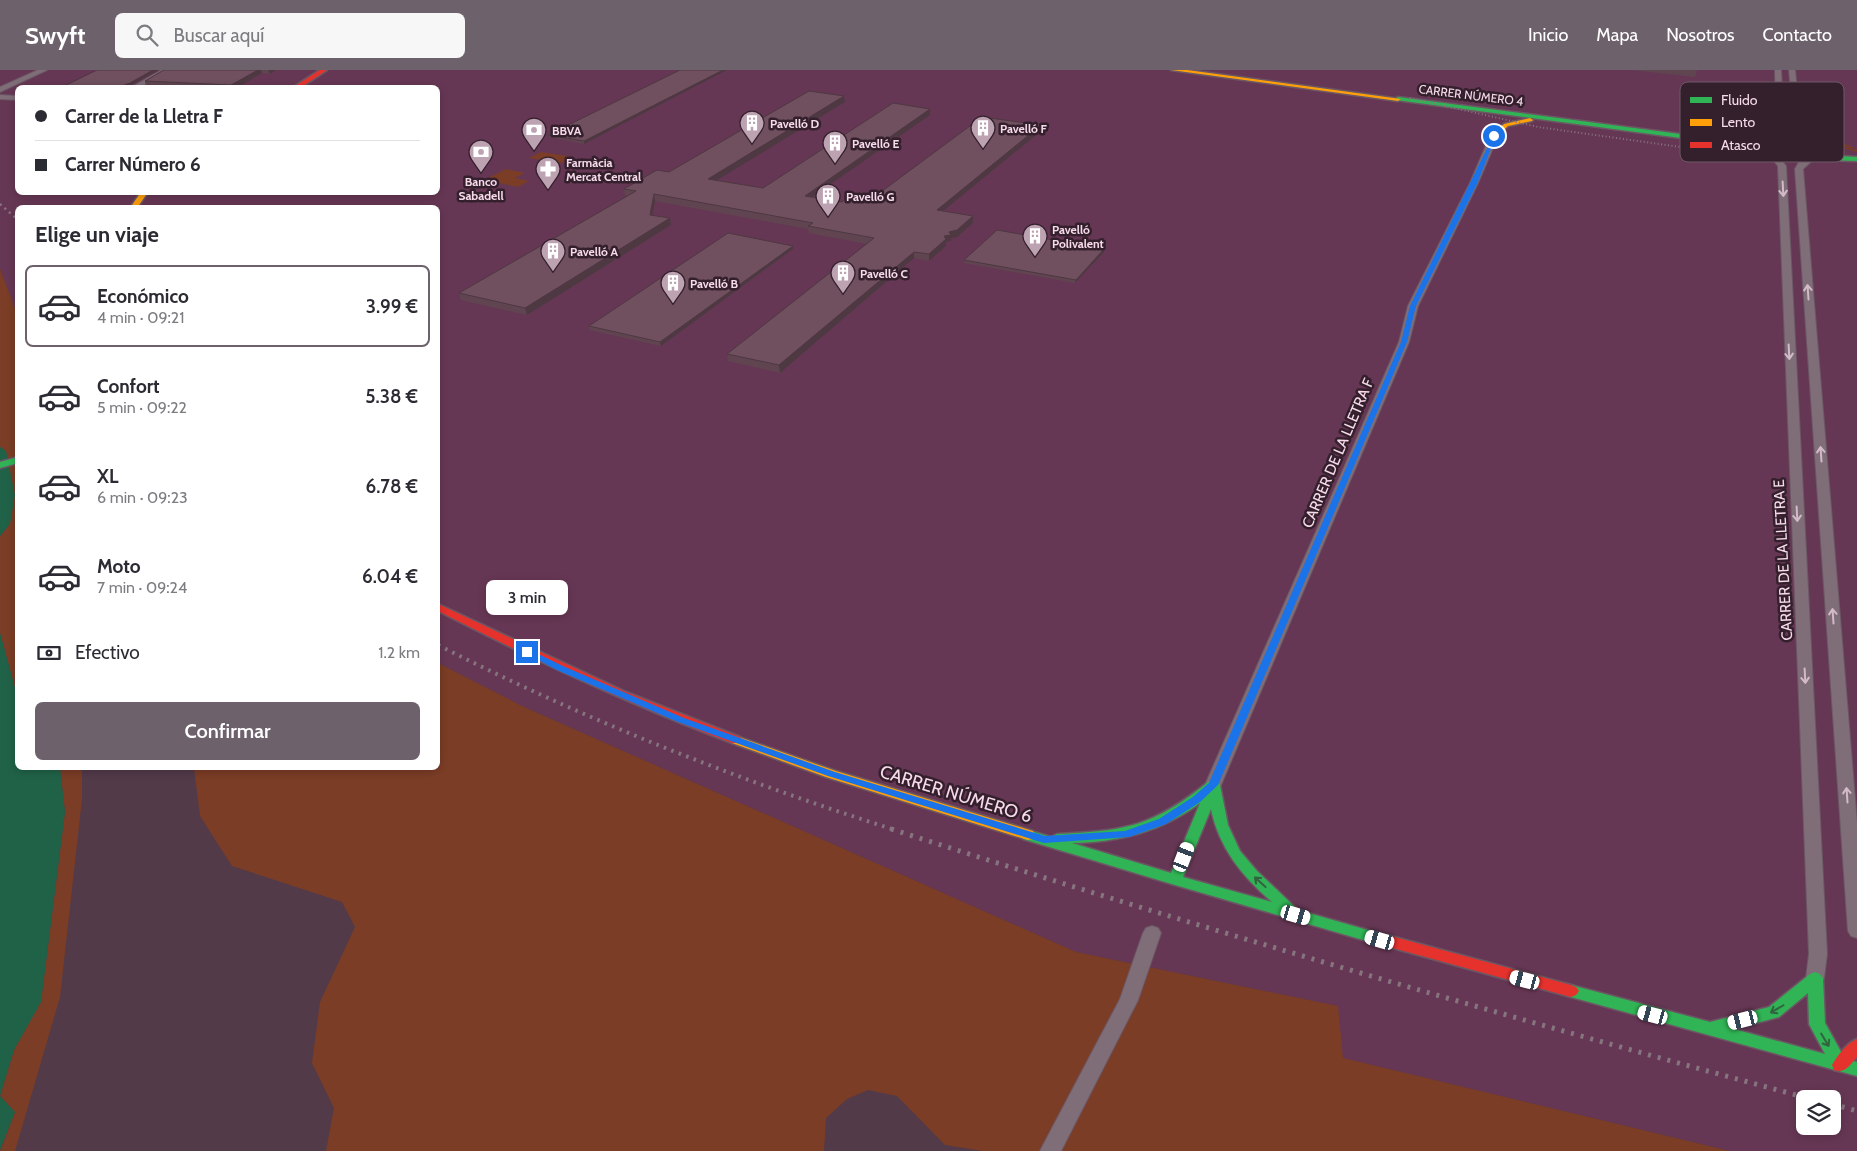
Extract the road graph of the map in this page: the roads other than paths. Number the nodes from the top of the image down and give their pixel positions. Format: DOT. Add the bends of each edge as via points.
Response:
graph roads {
  1 [pos="44,70"];
  2 [pos="167,70"];
  3 [pos="324,70"];
  4 [pos="1174,70"];
  5 [pos="1216,70"];
  6 [pos="139,85"];
  7 [pos="300,85"];
  8 [pos="0,90"];
  9 [pos="0,97"];
  10 [pos="15,98"];
  11 [pos="1480,104"];
  12 [pos="1454,106"];
  13 [pos="1526,110"];
  14 [pos="1505,115"];
  15 [pos="1492,122"];
  16 [pos="1680,130"];
  17 [pos="1494,136"];
  18 [pos="1680,136"];
  19 [pos="1844,152"];
  20 [pos="1857,152"];
  21 [pos="1844,157"];
  22 [pos="1857,159"];
  23 [pos="1780,162"];
  24 [pos="1804,162"];
  25 [pos="15,461"];
  26 [pos="0,465"];
  27 [pos="440,608"];
  28 [pos="1213,785"];
  29 [pos="1044,840"];
  30 [pos="1175,880"];
  31 [pos="1296,915"];
  32 [pos="1857,931"];
  33 [pos="1152,933"];
  34 [pos="1815,978"];
  35 [pos="1706,1030"];
  36 [pos="1857,1046"];
  37 [pos="1840,1065"];
  38 [pos="1857,1069"];
  39 [pos="1050,1151"];
  1 -- 8 [label="street"];
  2 -- 6 [label="street"];
  3 -- 7 [label="street"];
  4 -- 12 [label="street, CARRER NÚMERO 4"];
  5 -- 11 [label="street, CARRER NÚMERO 4"];
  9 -- 10 [label="street"];
  11 -- 13 [label="street, CARRER NÚMERO 4"];
  11 -- 14 [label="street"];
  12 -- 14 [label="street, CARRER NÚMERO 4"];
  12 -- 15 [label="street"];
  13 -- 14 [label="street"];
  13 -- 16 [label="street, CARRER NÚMERO 4"];
  14 -- 15 [label="street" via="1494,116"];
  14 -- 17 [label="street"];
  14 -- 18 [label="street"];
  15 -- 17 [label="street"];
  17 -- 28 [label="street, CARRER DE LA LLETRA F" via="1474,184 1413,306 1404,342"];
  19 -- 20 [label="street"];
  21 -- 22 [label="street"];
  23 -- 34 [label="street, CARRER DE LA LLETRA E, one-way" via="1818,945"];
  32 -- 24 [label="street, one-way" via="1799,169"];
  25 -- 26 [label="street"];
  27 -- 29 [label="street, CARRER NÚMERO 6" via="560,668 681,720 832,774"];
  28 -- 29 [label="street" via="1197,800 1147,828 1126,834"];
  28 -- 30 [label="street"];
  31 -- 28 [label="street, one-way" via="1244,868 1229,846"];
  29 -- 30 [label="street, CARRER NÚMERO 6"];
  30 -- 31 [label="street, CARRER NÚMERO 6"];
  31 -- 35 [label="street, CARRER NÚMERO 6"];
  33 -- 39 [label="street" via="1129,1000"];
  34 -- 35 [label="street, one-way" via="1774,1012"];
  34 -- 37 [label="street, one-way" via="1817,1024"];
  35 -- 37 [label="street, CARRER NÚMERO 6"];
  36 -- 37 [label="street"];
  37 -- 38 [label="street, CARRER NÚMERO 6"];
}
